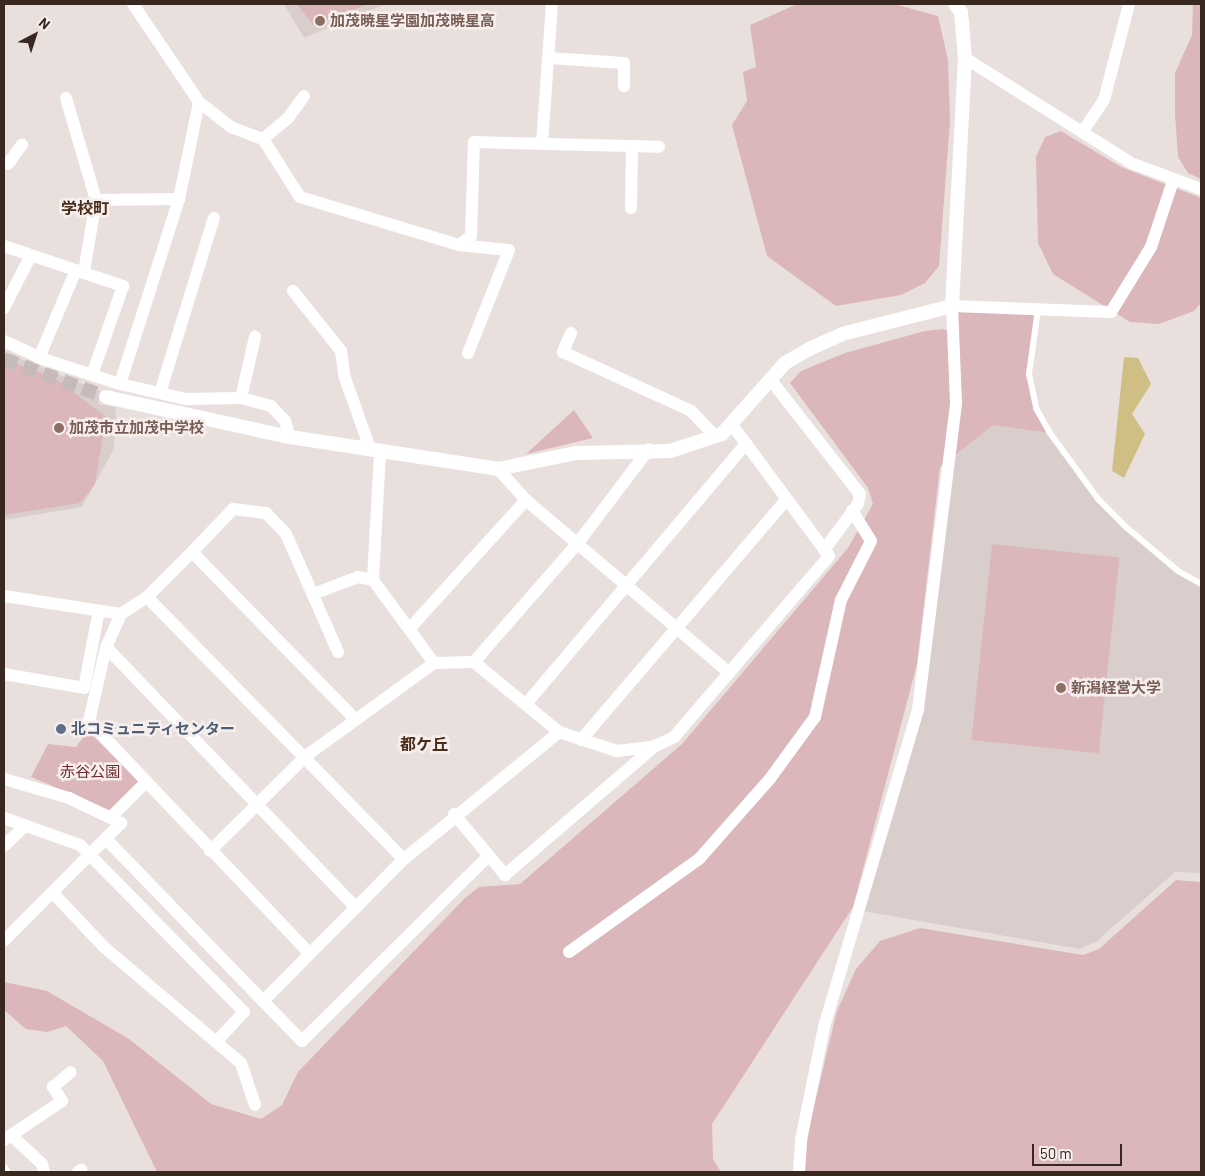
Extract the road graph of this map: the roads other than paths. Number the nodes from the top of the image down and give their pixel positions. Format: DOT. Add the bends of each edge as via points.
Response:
graph roads {
  1 [pos="133,4"];
  2 [pos="552,4"];
  3 [pos="955,4"];
  4 [pos="1129,4"];
  5 [pos="549,58"];
  6 [pos="965,58"];
  7 [pos="624,86"];
  8 [pos="304,96"];
  9 [pos="66,98"];
  10 [pos="199,102"];
  11 [pos="1083,131"];
  12 [pos="263,140"];
  13 [pos="542,143"];
  14 [pos="22,145"];
  15 [pos="632,147"];
  16 [pos="659,147"];
  17 [pos="4,162"];
  18 [pos="1172,181"];
  19 [pos="1201,189"];
  20 [pos="179,199"];
  21 [pos="96,200"];
  22 [pos="631,208"];
  23 [pos="214,218"];
  24 [pos="459,244"];
  25 [pos="4,246"];
  26 [pos="31,255"];
  27 [pos="80,271"];
  28 [pos="293,291"];
  29 [pos="952,306"];
  30 [pos="4,308"];
  31 [pos="1038,309"];
  32 [pos="571,333"];
  33 [pos="255,337"];
  34 [pos="4,341"];
  35 [pos="468,352"];
  36 [pos="39,358"];
  37 [pos="92,375"];
  38 [pos="770,379"];
  39 [pos="120,384"];
  40 [pos="160,393"];
  41 [pos="106,397"];
  42 [pos="241,398"];
  43 [pos="732,425"];
  44 [pos="290,437"];
  45 [pos="716,437"];
  46 [pos="746,444"];
  47 [pos="649,449"];
  48 [pos="376,452"];
  49 [pos="498,469"];
  50 [pos="787,499"];
  51 [pos="526,500"];
  52 [pos="852,510"];
  53 [pos="578,544"];
  54 [pos="824,550"];
  55 [pos="192,552"];
  56 [pos="373,580"];
  57 [pos="1201,584"];
  58 [pos="626,585"];
  59 [pos="313,594"];
  60 [pos="4,596"];
  61 [pos="147,597"];
  62 [pos="99,610"];
  63 [pos="121,614"];
  64 [pos="676,627"];
  65 [pos="410,628"];
  66 [pos="106,647"];
  67 [pos="338,652"];
  68 [pos="474,662"];
  69 [pos="434,663"];
  70 [pos="729,673"];
  71 [pos="4,674"];
  72 [pos="526,704"];
  73 [pos="353,717"];
  74 [pos="558,732"];
  75 [pos="581,740"];
  76 [pos="655,746"];
  77 [pos="306,756"];
  78 [pos="4,779"];
  79 [pos="145,783"];
  80 [pos="254,804"];
  81 [pos="454,814"];
  82 [pos="113,815"];
  83 [pos="4,818"];
  84 [pos="25,826"];
  85 [pos="107,840"];
  86 [pos="4,846"];
  87 [pos="210,851"];
  88 [pos="91,854"];
  89 [pos="488,856"];
  90 [pos="404,859"];
  91 [pos="53,892"];
  92 [pos="356,908"];
  93 [pos="4,942"];
  94 [pos="569,952"];
  95 [pos="308,953"];
  96 [pos="263,1001"];
  97 [pos="216,1042"];
  98 [pos="71,1072"];
  99 [pos="255,1106"];
  100 [pos="8,1138"];
  101 [pos="44,1172"];
  102 [pos="799,1172"];
  1 -- 10 [label="street"];
  2 -- 5 [label="street"];
  3 -- 6 [label="street" via="961,12"];
  4 -- 11 [label="street" via="1104,100"];
  5 -- 7 [label="street" via="624,63"];
  5 -- 13 [label="street"];
  6 -- 11 [label="street"];
  6 -- 29 [label="street"];
  8 -- 12 [label="street" via="288,118"];
  9 -- 21 [label="street"];
  10 -- 12 [label="street" via="231,127"];
  10 -- 20 [label="street"];
  11 -- 18 [label="street" via="1130,163"];
  12 -- 24 [label="street" via="300,196"];
  13 -- 15 [label="street"];
  13 -- 24 [label="street" via="474,142 471,236"];
  14 -- 17 [label="street" via="8,164"];
  15 -- 16 [label="street"];
  15 -- 22 [label="street"];
  18 -- 19 [label="street"];
  18 -- 31 [label="street" via="1151,247 1111,312"];
  20 -- 21 [label="street"];
  20 -- 39 [label="street"];
  21 -- 27 [label="street"];
  23 -- 40 [label="street"];
  24 -- 35 [label="street" via="509,250"];
  25 -- 26 [label="street"];
  26 -- 27 [label="street"];
  26 -- 30 [label="street"];
  27 -- 36 [label="street"];
  27 -- 37 [label="street" via="122,286"];
  28 -- 48 [label="street" via="331,334 340,351 345,378"];
  29 -- 31 [label="street"];
  29 -- 38 [label="street" via="842,334 785,363"];
  29 -- 102 [label="street" via="956,402 918,709 824,1027 801,1140"];
  31 -- 57 [label="lane" via="1029,374 1036,408 1050,433 1098,499 1178,571"];
  32 -- 45 [label="street" via="563,352 691,410"];
  33 -- 42 [label="street"];
  34 -- 36 [label="street"];
  36 -- 37 [label="street"];
  37 -- 39 [label="street"];
  38 -- 43 [label="street"];
  38 -- 52 [label="street" via="860,494"];
  39 -- 40 [label="street"];
  40 -- 42 [label="street" via="186,399"];
  41 -- 44 [label="street"];
  42 -- 44 [label="street" via="271,406 286,421"];
  43 -- 45 [label="street"];
  43 -- 46 [label="street"];
  44 -- 48 [label="street"];
  45 -- 47 [label="street" via="670,451"];
  46 -- 50 [label="street"];
  46 -- 58 [label="street"];
  47 -- 49 [label="street" via="576,453"];
  47 -- 53 [label="street"];
  48 -- 49 [label="street"];
  48 -- 56 [label="street"];
  49 -- 51 [label="street"];
  50 -- 54 [label="street"];
  50 -- 64 [label="street"];
  51 -- 53 [label="street"];
  51 -- 65 [label="street"];
  52 -- 54 [label="street"];
  52 -- 94 [label="street" via="871,541 838,609 815,717 769,780 699,859"];
  53 -- 58 [label="street"];
  53 -- 68 [label="street"];
  54 -- 70 [label="street" via="829,556"];
  55 -- 59 [label="street" via="233,509 266,513 286,534"];
  55 -- 61 [label="street"];
  55 -- 73 [label="street"];
  56 -- 59 [label="street" via="358,577"];
  56 -- 65 [label="street"];
  58 -- 64 [label="street"];
  58 -- 72 [label="street"];
  59 -- 67 [label="street"];
  60 -- 62 [label="street"];
  61 -- 63 [label="street"];
  61 -- 77 [label="street"];
  62 -- 63 [label="street"];
  62 -- 71 [label="street" via="84,688"];
  63 -- 66 [label="street"];
  64 -- 70 [label="street"];
  64 -- 75 [label="street"];
  65 -- 69 [label="street"];
  66 -- 79 [label="street" via="89,721"];
  66 -- 80 [label="street"];
  68 -- 69 [label="street"];
  68 -- 72 [label="street"];
  69 -- 73 [label="street"];
  70 -- 76 [label="street" via="674,737"];
  72 -- 74 [label="street"];
  73 -- 77 [label="street"];
  74 -- 75 [label="street"];
  74 -- 81 [label="street"];
  75 -- 76 [label="street" via="617,751"];
  76 -- 89 [label="street" via="505,875"];
  77 -- 80 [label="street"];
  77 -- 90 [label="street"];
  78 -- 82 [label="street" via="42,788"];
  79 -- 82 [label="street"];
  79 -- 87 [label="street"];
  80 -- 87 [label="street"];
  80 -- 92 [label="street"];
  81 -- 89 [label="street"];
  81 -- 90 [label="street"];
  82 -- 85 [label="street" via="122,823"];
  83 -- 84 [label="street"];
  84 -- 86 [label="street"];
  84 -- 88 [label="street" via="80,845"];
  85 -- 88 [label="street"];
  85 -- 96 [label="street"];
  87 -- 95 [label="street"];
  88 -- 91 [label="street"];
  88 -- 97 [label="street" via="244,1012"];
  89 -- 96 [label="street" via="302,1041"];
  90 -- 92 [label="street"];
  91 -- 93 [label="street"];
  91 -- 97 [label="street" via="104,947"];
  92 -- 95 [label="street"];
  95 -- 96 [label="street"];
  97 -- 99 [label="street" via="241,1063"];
  98 -- 100 [label="street" via="53,1086 62,1101"];
  100 -- 101 [label="street" via="42,1164"];
}
